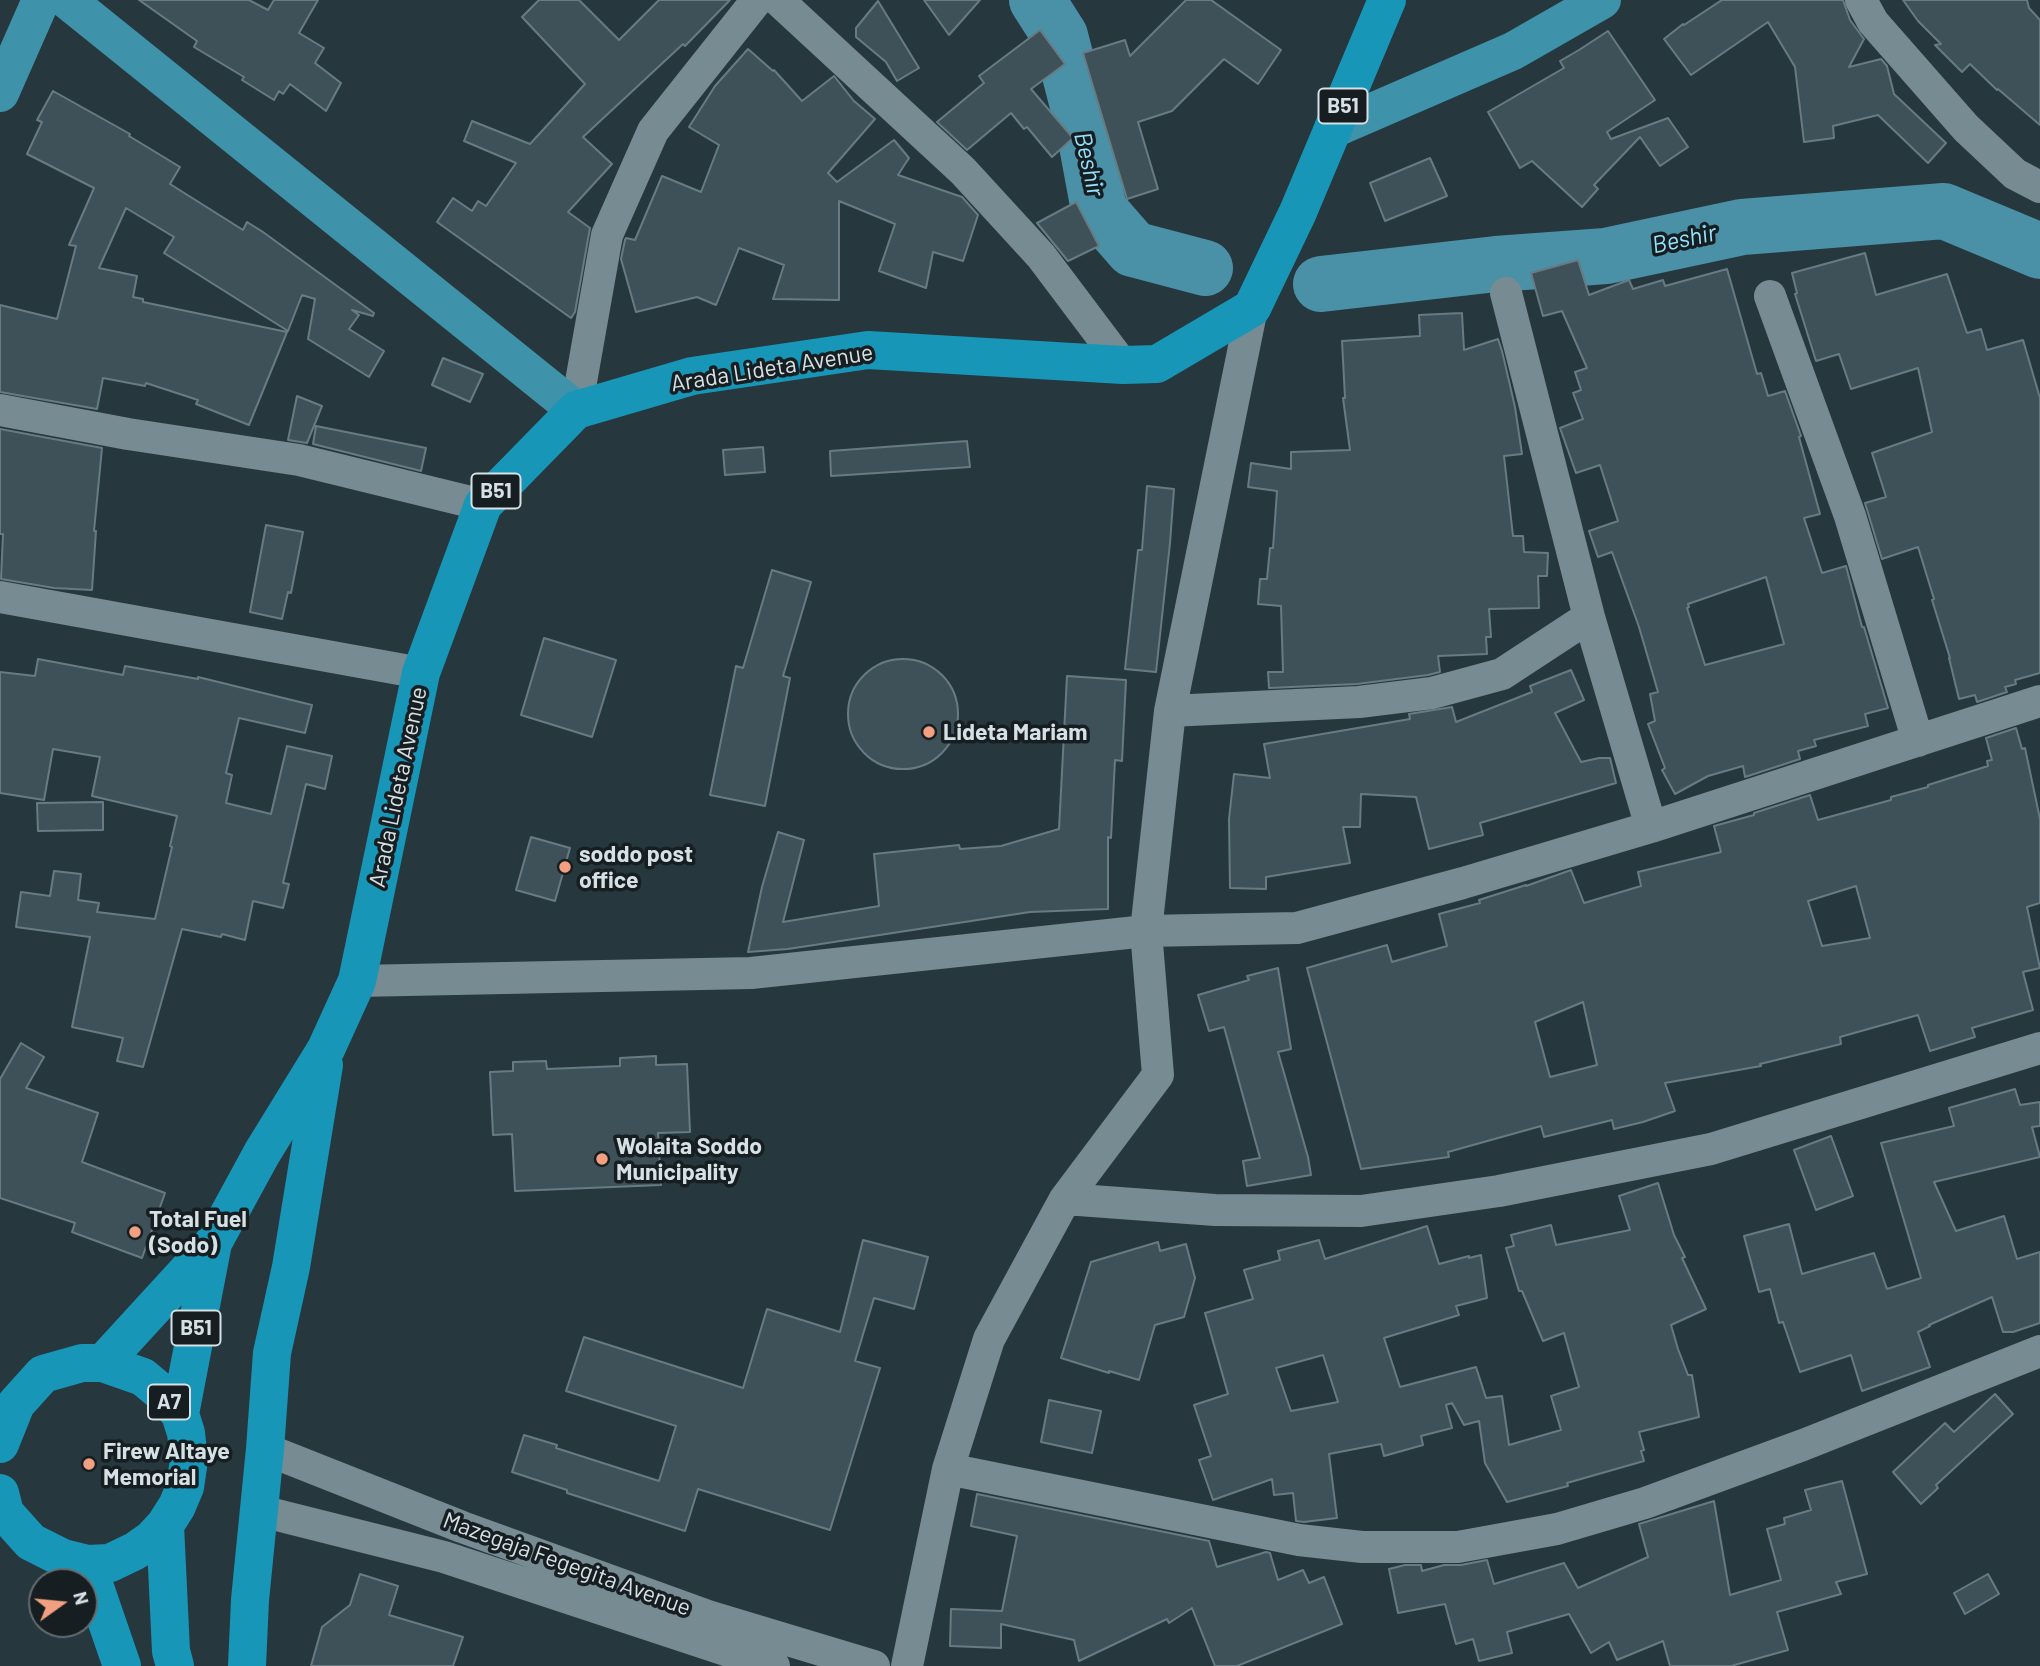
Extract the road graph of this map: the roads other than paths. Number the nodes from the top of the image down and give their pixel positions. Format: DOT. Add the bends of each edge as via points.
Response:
graph roads {
  1 [pos="41,0"];
  2 [pos="67,0"];
  3 [pos="757,0"];
  4 [pos="778,0"];
  5 [pos="1387,0"];
  6 [pos="1602,0"];
  7 [pos="1860,0"];
  8 [pos="0,93"];
  9 [pos="1334,129"];
  10 [pos="2040,187"];
  11 [pos="1506,292"];
  12 [pos="1770,296"];
  13 [pos="1252,308"];
  14 [pos="1123,365"];
  15 [pos="0,410"];
  16 [pos="576,410"];
  17 [pos="483,505"];
  18 [pos="0,597"];
  19 [pos="1589,617"];
  20 [pos="421,673"];
  21 [pos="2040,701"];
  22 [pos="1170,711"];
  23 [pos="1918,741"];
  24 [pos="1651,827"];
  25 [pos="1146,931"];
  26 [pos="357,981"];
  27 [pos="2040,1048"];
  28 [pos="326,1049"];
  29 [pos="1065,1199"];
  30 [pos="213,1243"];
  31 [pos="2040,1351"];
  32 [pos="103,1363"];
  33 [pos="43,1374"];
  34 [pos="0,1383"];
  35 [pos="180,1414"];
  36 [pos="0,1444"];
  37 [pos="265,1449"];
  38 [pos="948,1469"];
  39 [pos="0,1493"];
  40 [pos="257,1510"];
  41 [pos="165,1525"];
  42 [pos="87,1564"];
  43 [pos="122,1666"];
  44 [pos="175,1666"];
  45 [pos="247,1666"];
  46 [pos="774,1666"];
  47 [pos="874,1666"];
  48 [pos="907,1666"];
  1 -- 8 [label="main road"];
  2 -- 16 [label="main road"];
  3 -- 16 [label="street" via="653,131 607,235"];
  4 -- 14 [label="street" via="963,170 1041,256"];
  5 -- 9 [label="highway, B51"];
  6 -- 9 [label="main road" via="1513,51"];
  7 -- 10 [label="street" via="1873,22 1966,128 2015,174"];
  9 -- 13 [label="highway, B51"];
  11 -- 19 [label="street"];
  12 -- 23 [label="street" via="1850,516"];
  13 -- 14 [label="highway, Arada Lideta Avenue / B51" via="1157,364"];
  13 -- 22 [label="street"];
  14 -- 16 [label="highway, Arada Lideta Avenue / B51" via="868,350 692,376"];
  15 -- 17 [label="street" via="299,460"];
  16 -- 17 [label="highway, Arada Lideta Avenue / B51"];
  17 -- 20 [label="highway, Arada Lideta Avenue / B51"];
  18 -- 20 [label="street"];
  19 -- 22 [label="street" via="1502,674 1432,694"];
  19 -- 24 [label="street"];
  20 -- 26 [label="highway, Arada Lideta Avenue / B51"];
  21 -- 23 [label="street"];
  22 -- 25 [label="street"];
  23 -- 24 [label="street"];
  24 -- 25 [label="street" via="1297,928"];
  25 -- 26 [label="street" via="751,973"];
  25 -- 29 [label="street" via="1158,1074"];
  26 -- 28 [label="highway, Arada Lideta Avenue / B51"];
  27 -- 29 [label="street" via="1711,1149 1499,1191 1361,1211 1215,1210"];
  28 -- 30 [label="highway, Arada Lideta Avenue / B51"];
  28 -- 37 [label="highway" via="291,1267 272,1353"];
  29 -- 38 [label="street" via="989,1339"];
  30 -- 32 [label="highway, B51"];
  30 -- 35 [label="highway, B51"];
  31 -- 38 [label="street" via="1645,1503 1557,1529 1458,1547 1362,1547 1298,1540"];
  32 -- 33 [label="highway, A7" via="82,1363"];
  32 -- 35 [label="highway, A7" via="143,1377"];
  33 -- 34 [label="highway, A7"];
  33 -- 36 [label="highway" via="16,1404"];
  35 -- 41 [label="highway, A7" via="189,1460 177,1506"];
  37 -- 40 [label="highway"];
  37 -- 47 [label="street, Mazegaja Fegegita Avenue" via="462,1527 695,1611"];
  38 -- 48 [label="street"];
  39 -- 42 [label="highway, A7" via="5,1513 31,1542"];
  40 -- 45 [label="highway"];
  40 -- 46 [label="street, Mazegaja Fegegita Avenue" via="444,1557"];
  41 -- 42 [label="highway, A7" via="135,1551 110,1563"];
  41 -- 44 [label="highway"];
  42 -- 43 [label="highway"];
}
